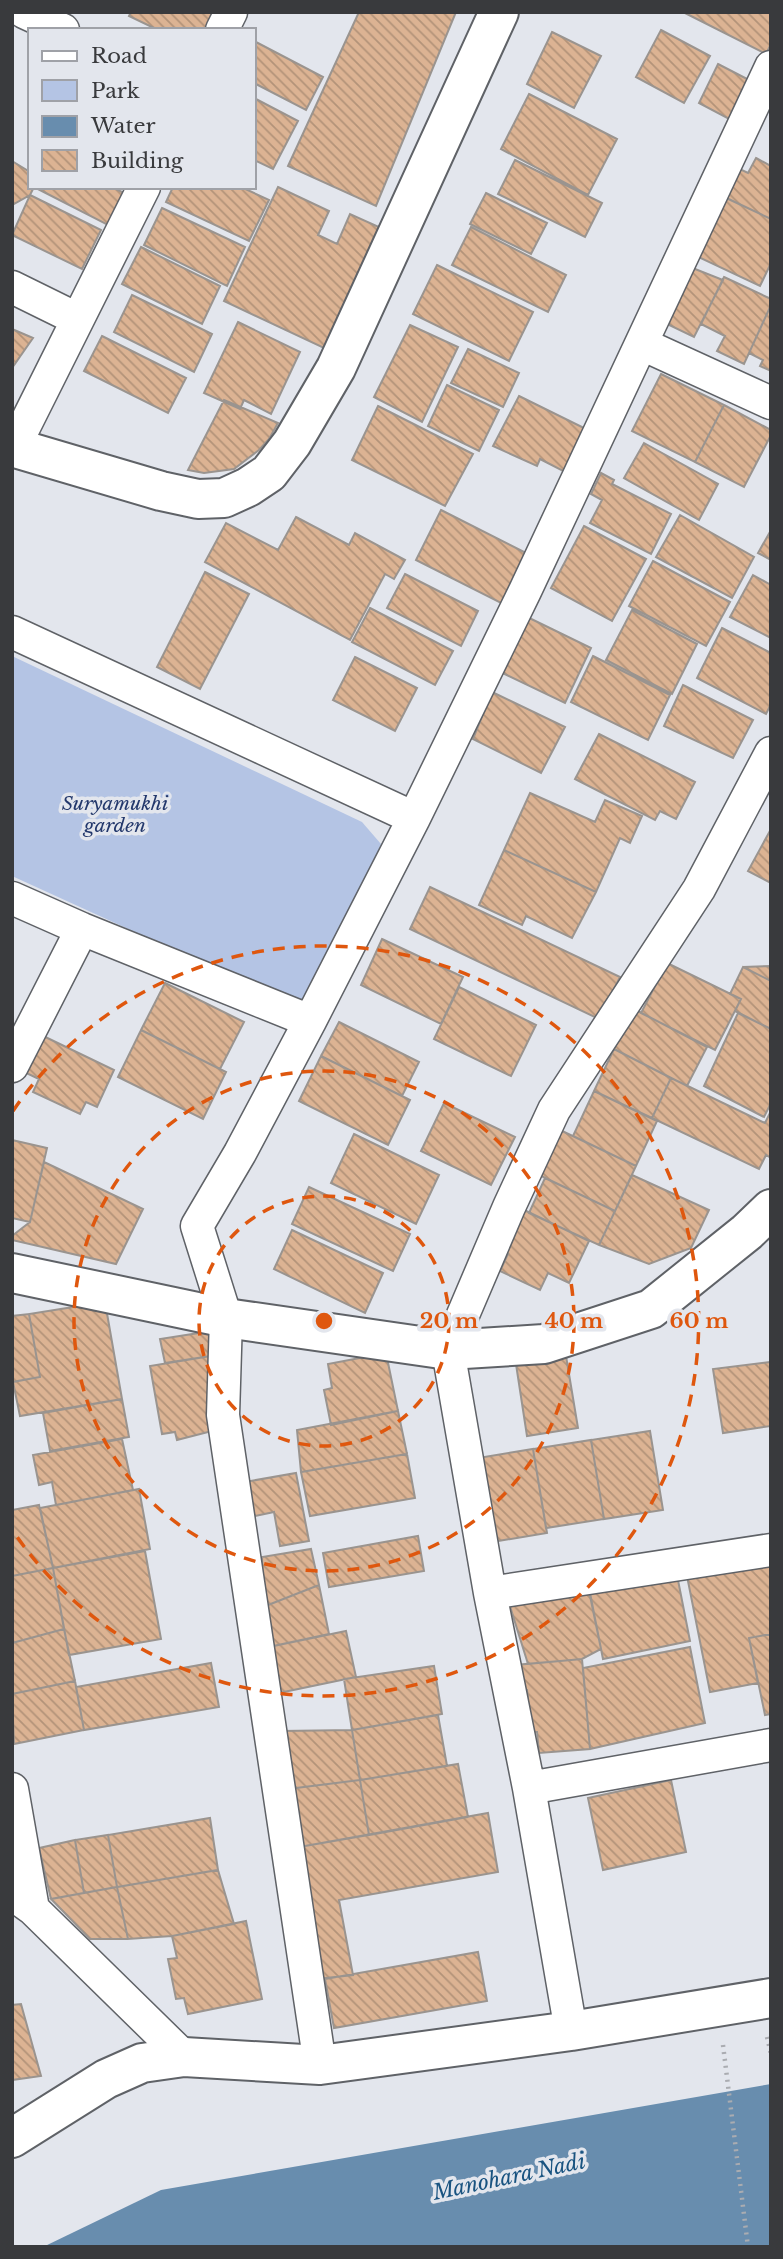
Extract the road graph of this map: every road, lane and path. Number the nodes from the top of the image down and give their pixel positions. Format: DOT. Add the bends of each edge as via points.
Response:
graph roads {
  1 [pos="24,12"];
  2 [pos="231,12"];
  3 [pos="499,12"];
  4 [pos="59,28"];
  5 [pos="223,28"];
  6 [pos="771,66"];
  7 [pos="143,189"];
  8 [pos="12,287"];
  9 [pos="77,319"];
  10 [pos="642,344"];
  11 [pos="771,404"];
  12 [pos="13,449"];
  13 [pos="12,632"];
  14 [pos="771,753"];
  15 [pos="414,818"];
  16 [pos="12,898"];
  17 [pos="82,929"];
  18 [pos="310,1021"];
  19 [pos="12,1066"];
  20 [pos="771,1209"];
  21 [pos="12,1273"];
  22 [pos="226,1318"];
  23 [pos="448,1350"];
  24 [pos="771,1550"];
  25 [pos="490,1593"];
  26 [pos="771,1745"];
  27 [pos="529,1788"];
  28 [pos="12,1789"];
  29 [pos="23,1901"];
  30 [pos="771,1998"];
  31 [pos="571,2031"];
  32 [pos="184,2057"];
  33 [pos="320,2065"];
  34 [pos="727,2082"];
  35 [pos="12,2138"];
  36 [pos="748,2247"];
  1 -- 4 [label="street"];
  2 -- 5 [label="street"];
  3 -- 12 [label="street" via="336,368 269,473 224,498 198,499"];
  6 -- 10 [label="street"];
  7 -- 9 [label="street"];
  8 -- 9 [label="street"];
  9 -- 12 [label="street"];
  10 -- 11 [label="street"];
  10 -- 15 [label="street"];
  13 -- 15 [label="street"];
  14 -- 23 [label="street" via="699,889 554,1110"];
  15 -- 18 [label="street"];
  16 -- 17 [label="street"];
  17 -- 18 [label="street"];
  17 -- 19 [label="street"];
  18 -- 22 [label="street" via="197,1226"];
  20 -- 23 [label="street" via="651,1309 544,1344"];
  21 -- 22 [label="street"];
  22 -- 23 [label="street"];
  22 -- 33 [label="street" via="223,1415"];
  23 -- 25 [label="street"];
  24 -- 25 [label="street"];
  25 -- 27 [label="street"];
  26 -- 27 [label="street"];
  27 -- 31 [label="street"];
  28 -- 29 [label="street"];
  29 -- 32 [label="street"];
  30 -- 31 [label="street"];
  31 -- 33 [label="street"];
  32 -- 33 [label="street"];
  32 -- 35 [label="street" via="142,2063 106,2079"];
  34 -- 36 [label="path"];
}
